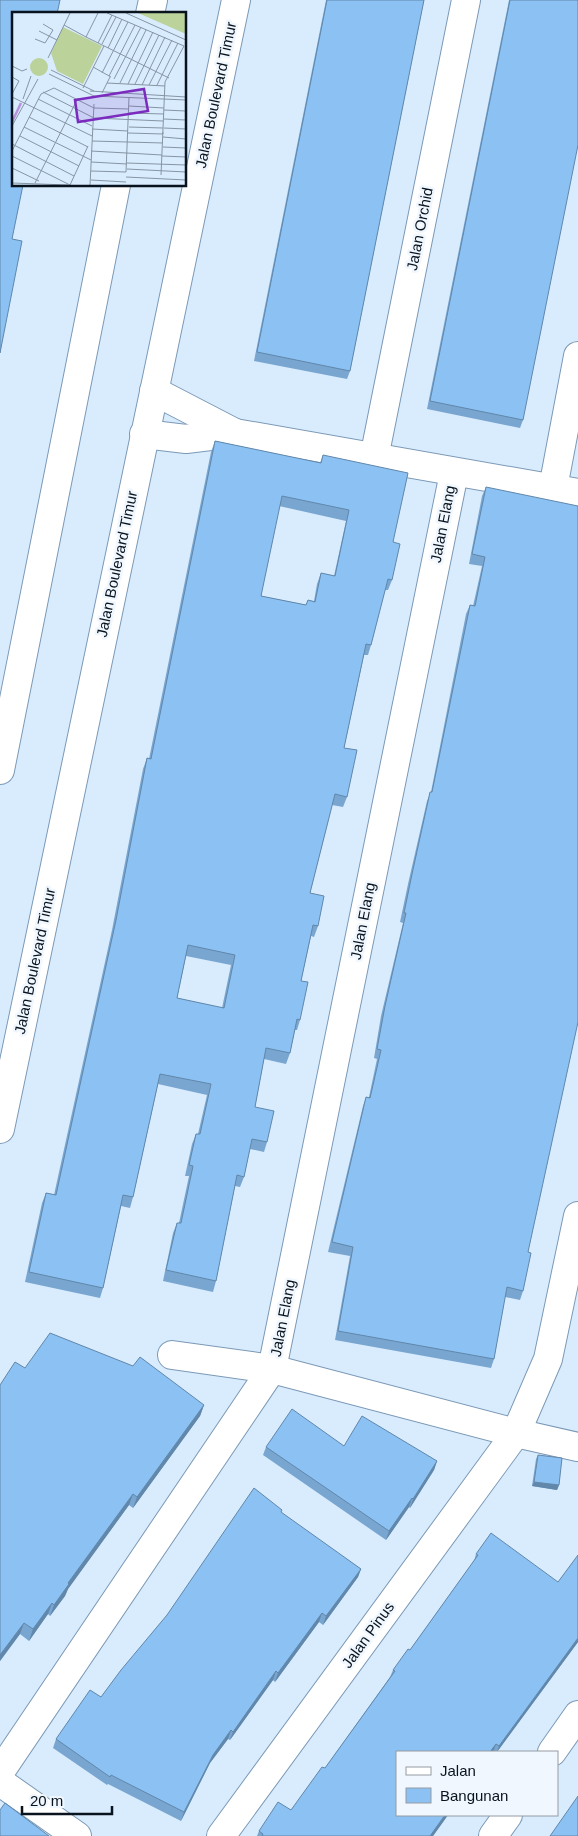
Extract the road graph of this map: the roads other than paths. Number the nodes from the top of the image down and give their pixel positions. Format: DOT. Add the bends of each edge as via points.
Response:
graph roads {
  1 [pos="236,0"];
  2 [pos="466,0"];
  3 [pos="116,186"];
  4 [pos="578,356"];
  5 [pos="154,390"];
  6 [pos="235,433"];
  7 [pos="144,434"];
  8 [pos="374,458"];
  9 [pos="454,473"];
  10 [pos="566,491"];
  11 [pos="0,770"];
  12 [pos="0,1129"];
  13 [pos="578,1216"];
  14 [pos="172,1355"];
  15 [pos="272,1369"];
  16 [pos="516,1433"];
  17 [pos="578,1447"];
  18 [pos="578,1715"];
  19 [pos="553,1751"];
  20 [pos="0,1772"];
  21 [pos="0,1782"];
  22 [pos="507,1816"];
  23 [pos="77,1836"];
  24 [pos="221,1836"];
  25 [pos="493,1836"];
  1 -- 5 [label="street, Jalan Boulevard Timur"];
  2 -- 8 [label="street, Jalan Orchid"];
  3 -- 11 [label="street"];
  4 -- 10 [label="street"];
  5 -- 6 [label="street"];
  5 -- 7 [label="street, Jalan Boulevard Timur"];
  6 -- 7 [label="street" via="186,439"];
  6 -- 8 [label="street"];
  7 -- 12 [label="street, Jalan Boulevard Timur"];
  8 -- 9 [label="street"];
  9 -- 10 [label="street"];
  9 -- 15 [label="street, Jalan Elang"];
  13 -- 16 [label="street, Jalan Pinus" via="548,1359"];
  14 -- 15 [label="street"];
  15 -- 16 [label="street"];
  15 -- 20 [label="street"];
  16 -- 17 [label="street"];
  16 -- 24 [label="street, Jalan Pinus"];
  18 -- 19 [label="street"];
  21 -- 23 [label="street"];
  22 -- 25 [label="street"];
}
